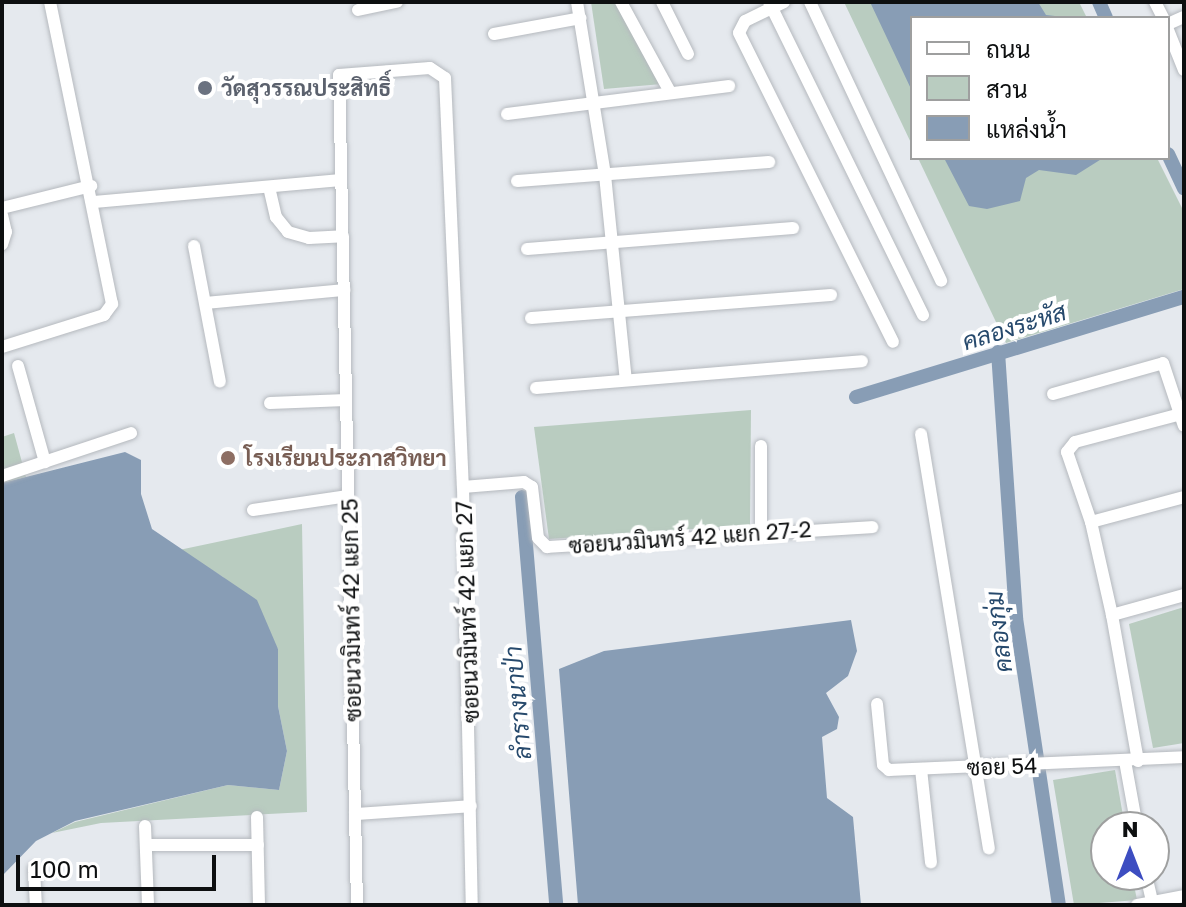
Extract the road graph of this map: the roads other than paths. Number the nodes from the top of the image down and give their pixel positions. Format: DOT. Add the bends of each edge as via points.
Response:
graph roads {
  1 [pos="50,2"];
  2 [pos="397,2"];
  3 [pos="577,2"];
  4 [pos="621,2"];
  5 [pos="662,2"];
  6 [pos="784,2"];
  7 [pos="810,2"];
  8 [pos="770,5"];
  9 [pos="358,10"];
  10 [pos="581,18"];
  11 [pos="494,34"];
  12 [pos="1170,35"];
  13 [pos="688,54"];
  14 [pos="1184,70"];
  15 [pos="445,78"];
  16 [pos="729,86"];
  17 [pos="670,92"];
  18 [pos="595,101"];
  19 [pos="507,114"];
  20 [pos="769,162"];
  21 [pos="605,175"];
  22 [pos="341,180"];
  23 [pos="517,181"];
  24 [pos="91,186"];
  25 [pos="269,187"];
  26 [pos="94,202"];
  27 [pos="2,208"];
  28 [pos="2,215"];
  29 [pos="793,228"];
  30 [pos="343,236"];
  31 [pos="612,243"];
  32 [pos="2,244"];
  33 [pos="194,246"];
  34 [pos="527,249"];
  35 [pos="941,281"];
  36 [pos="344,290"];
  37 [pos="831,295"];
  38 [pos="206,303"];
  39 [pos="619,311"];
  40 [pos="923,315"];
  41 [pos="531,318"];
  42 [pos="893,342"];
  43 [pos="2,347"];
  44 [pos="862,361"];
  45 [pos="18,366"];
  46 [pos="626,380"];
  47 [pos="220,382"];
  48 [pos="536,388"];
  49 [pos="1053,394"];
  50 [pos="346,400"];
  51 [pos="270,403"];
  52 [pos="1182,420"];
  53 [pos="131,433"];
  54 [pos="921,434"];
  55 [pos="761,446"];
  56 [pos="45,462"];
  57 [pos="2,476"];
  58 [pos="463,487"];
  59 [pos="348,496"];
  60 [pos="1184,497"];
  61 [pos="253,510"];
  62 [pos="1091,522"];
  63 [pos="872,527"];
  64 [pos="761,532"];
  65 [pos="1184,595"];
  66 [pos="1112,615"];
  67 [pos="877,704"];
  68 [pos="1184,757"];
  69 [pos="1132,761"];
  70 [pos="977,767"];
  71 [pos="921,769"];
  72 [pos="471,806"];
  73 [pos="1136,811"];
  74 [pos="355,814"];
  75 [pos="257,817"];
  76 [pos="145,826"];
  77 [pos="147,845"];
  78 [pos="258,845"];
  79 [pos="989,848"];
  80 [pos="931,862"];
  81 [pos="34,869"];
  82 [pos="1150,891"];
  83 [pos="1184,896"];
  84 [pos="1152,902"];
  85 [pos="36,905"];
  86 [pos="148,905"];
  87 [pos="259,905"];
  88 [pos="357,905"];
  89 [pos="472,905"];
  90 [pos="1137,905"];
  1 -- 24 [label="street"];
  2 -- 9 [label="street"];
  3 -- 10 [label="street"];
  4 -- 17 [label="street"];
  5 -- 13 [label="street"];
  6 -- 8 [label="street"];
  7 -- 35 [label="street"];
  8 -- 40 [label="street"];
  8 -- 42 [label="street" via="745,21 739,33"];
  10 -- 11 [label="street"];
  10 -- 18 [label="street"];
  12 -- 14 [label="street"];
  15 -- 22 [label="street, ซอยนวมินทร์ 42 แยก 25" via="430,68 339,75"];
  15 -- 58 [label="street, ซอยนวมินทร์ 42 แยก 27"];
  16 -- 17 [label="street"];
  17 -- 18 [label="street"];
  18 -- 19 [label="street"];
  18 -- 21 [label="street"];
  20 -- 21 [label="street"];
  21 -- 23 [label="street"];
  21 -- 31 [label="street"];
  22 -- 25 [label="street"];
  22 -- 30 [label="street, ซอยนวมินทร์ 42 แยก 25"];
  24 -- 26 [label="street"];
  24 -- 27 [label="street"];
  25 -- 26 [label="street"];
  25 -- 30 [label="street" via="276,217 288,232 309,238"];
  26 -- 43 [label="street" via="109,310"];
  28 -- 32 [label="street"];
  29 -- 31 [label="street"];
  30 -- 36 [label="street, ซอยนวมินทร์ 42 แยก 25"];
  31 -- 34 [label="street"];
  31 -- 39 [label="street"];
  33 -- 38 [label="street"];
  36 -- 38 [label="street"];
  36 -- 50 [label="street, ซอยนวมินทร์ 42 แยก 25"];
  37 -- 39 [label="street"];
  38 -- 47 [label="street"];
  39 -- 41 [label="street"];
  39 -- 46 [label="street"];
  44 -- 46 [label="street"];
  45 -- 56 [label="street"];
  46 -- 48 [label="street"];
  49 -- 52 [label="street" via="1158,362 1167,367"];
  50 -- 51 [label="street"];
  50 -- 59 [label="street, ซอยนวมินทร์ 42 แยก 25"];
  52 -- 62 [label="street" via="1069,446"];
  53 -- 56 [label="street"];
  54 -- 70 [label="street"];
  55 -- 64 [label="street"];
  56 -- 57 [label="street"];
  58 -- 64 [label="street, ซอยนวมินทร์ 42 แยก 27-2" via="524,482 532,487 538,538 547,547"];
  58 -- 72 [label="street, ซอยนวมินทร์ 42 แยก 27"];
  59 -- 61 [label="street"];
  59 -- 74 [label="street, ซอยนวมินทร์ 42 แยก 25"];
  60 -- 62 [label="street"];
  62 -- 66 [label="street"];
  63 -- 64 [label="street, ซอยนวมินทร์ 42 แยก 27-2"];
  65 -- 66 [label="street"];
  66 -- 69 [label="street"];
  67 -- 71 [label="street, ซอย 54" via="883,765"];
  68 -- 69 [label="street, ซอย 54"];
  69 -- 70 [label="street, ซอย 54"];
  69 -- 73 [label="street"];
  70 -- 71 [label="street, ซอย 54"];
  70 -- 79 [label="street"];
  71 -- 80 [label="street"];
  72 -- 74 [label="street"];
  72 -- 89 [label="street, ซอยนวมินทร์ 42 แยก 27"];
  74 -- 88 [label="street, ซอยนวมินทร์ 42 แยก 25"];
  75 -- 78 [label="street"];
  76 -- 77 [label="street"];
  77 -- 78 [label="street"];
  77 -- 86 [label="street"];
  78 -- 87 [label="street"];
  81 -- 85 [label="street"];
  82 -- 84 [label="street"];
  83 -- 84 [label="street"];
  84 -- 90 [label="street"];
}
